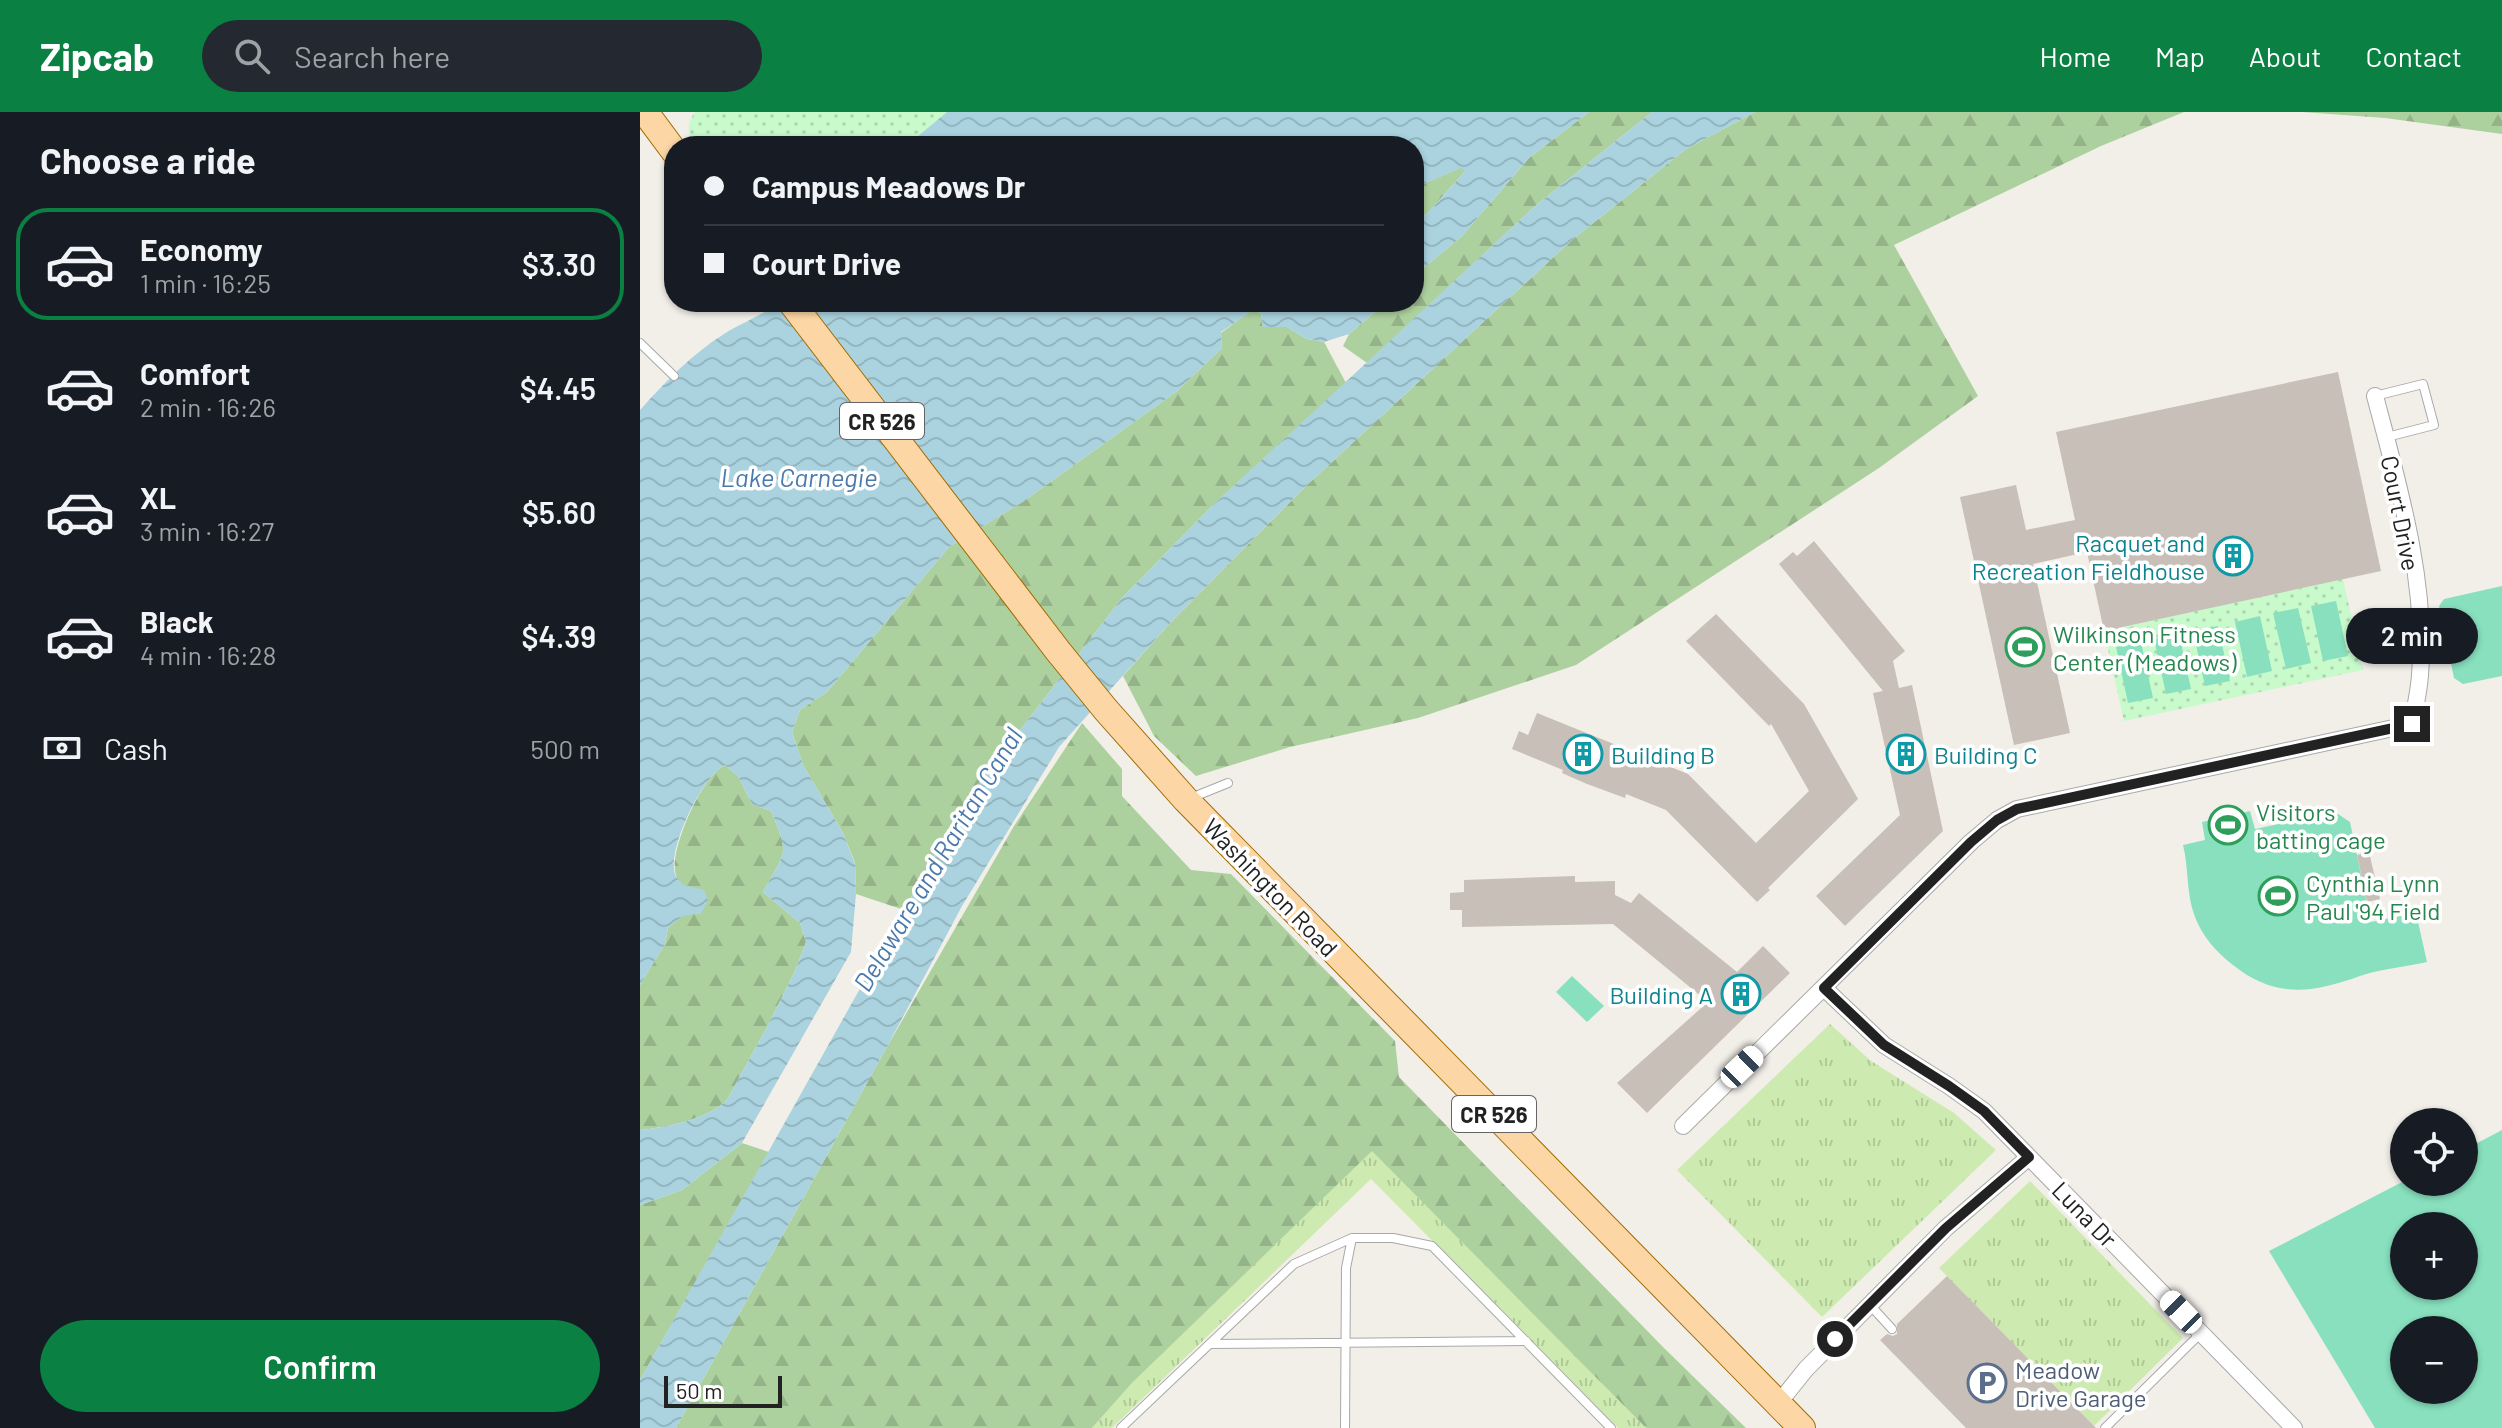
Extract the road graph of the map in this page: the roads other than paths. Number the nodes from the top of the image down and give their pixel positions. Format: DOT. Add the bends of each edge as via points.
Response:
graph roads {
  1 [pos="645,112"];
  2 [pos="664,138"];
  3 [pos="799,312"];
  4 [pos="640,343"];
  5 [pos="674,376"];
  6 [pos="2375,396"];
  7 [pos="2386,437"];
  8 [pos="1228,783"];
  9 [pos="1186,800"];
  10 [pos="1824,988"];
  11 [pos="1683,1126"];
  12 [pos="2029,1157"];
  13 [pos="1352,1238"];
  14 [pos="1870,1304"];
  15 [pos="1892,1329"];
  16 [pos="2201,1333"];
  17 [pos="1346,1341"];
  18 [pos="1526,1341"];
  19 [pos="1210,1344"];
  20 [pos="1778,1404"];
  21 [pos="1121,1428"];
  22 [pos="1345,1428"];
  23 [pos="1611,1428"];
  24 [pos="1802,1428"];
  25 [pos="2105,1428"];
  26 [pos="2294,1428"];
  1 -- 2 [label="main road"];
  3 -- 9 [label="main road, Washington Road / CR 526" via="1093,694"];
  4 -- 5 [label="lane"];
  6 -- 7 [label="street, Court Drive"];
  6 -- 7 [label="lane" via="2423,384 2434,425"];
  7 -- 10 [label="street, Court Drive" via="2414,571 2421,639 2412,724 2017,809 1971,842"];
  8 -- 9 [label="lane"];
  9 -- 20 [label="main road, Washington Road / CR 526"];
  10 -- 11 [label="street, Court Drive"];
  10 -- 12 [label="street, Luna Dr" via="1884,1045 1984,1111"];
  12 -- 14 [label="street" via="1946,1228"];
  12 -- 16 [label="street, Luna Dr"];
  13 -- 17 [label="lane" via="1346,1268"];
  13 -- 18 [label="lane" via="1393,1238 1432,1246"];
  13 -- 19 [label="lane" via="1294,1264"];
  14 -- 15 [label="lane"];
  14 -- 20 [label="street"];
  16 -- 25 [label="lane"];
  16 -- 26 [label="street, Luna Dr"];
  17 -- 18 [label="lane"];
  17 -- 19 [label="lane"];
  17 -- 22 [label="lane"];
  18 -- 23 [label="lane"];
  19 -- 21 [label="lane"];
  20 -- 24 [label="main road, Washington Road / CR 526"];
}
